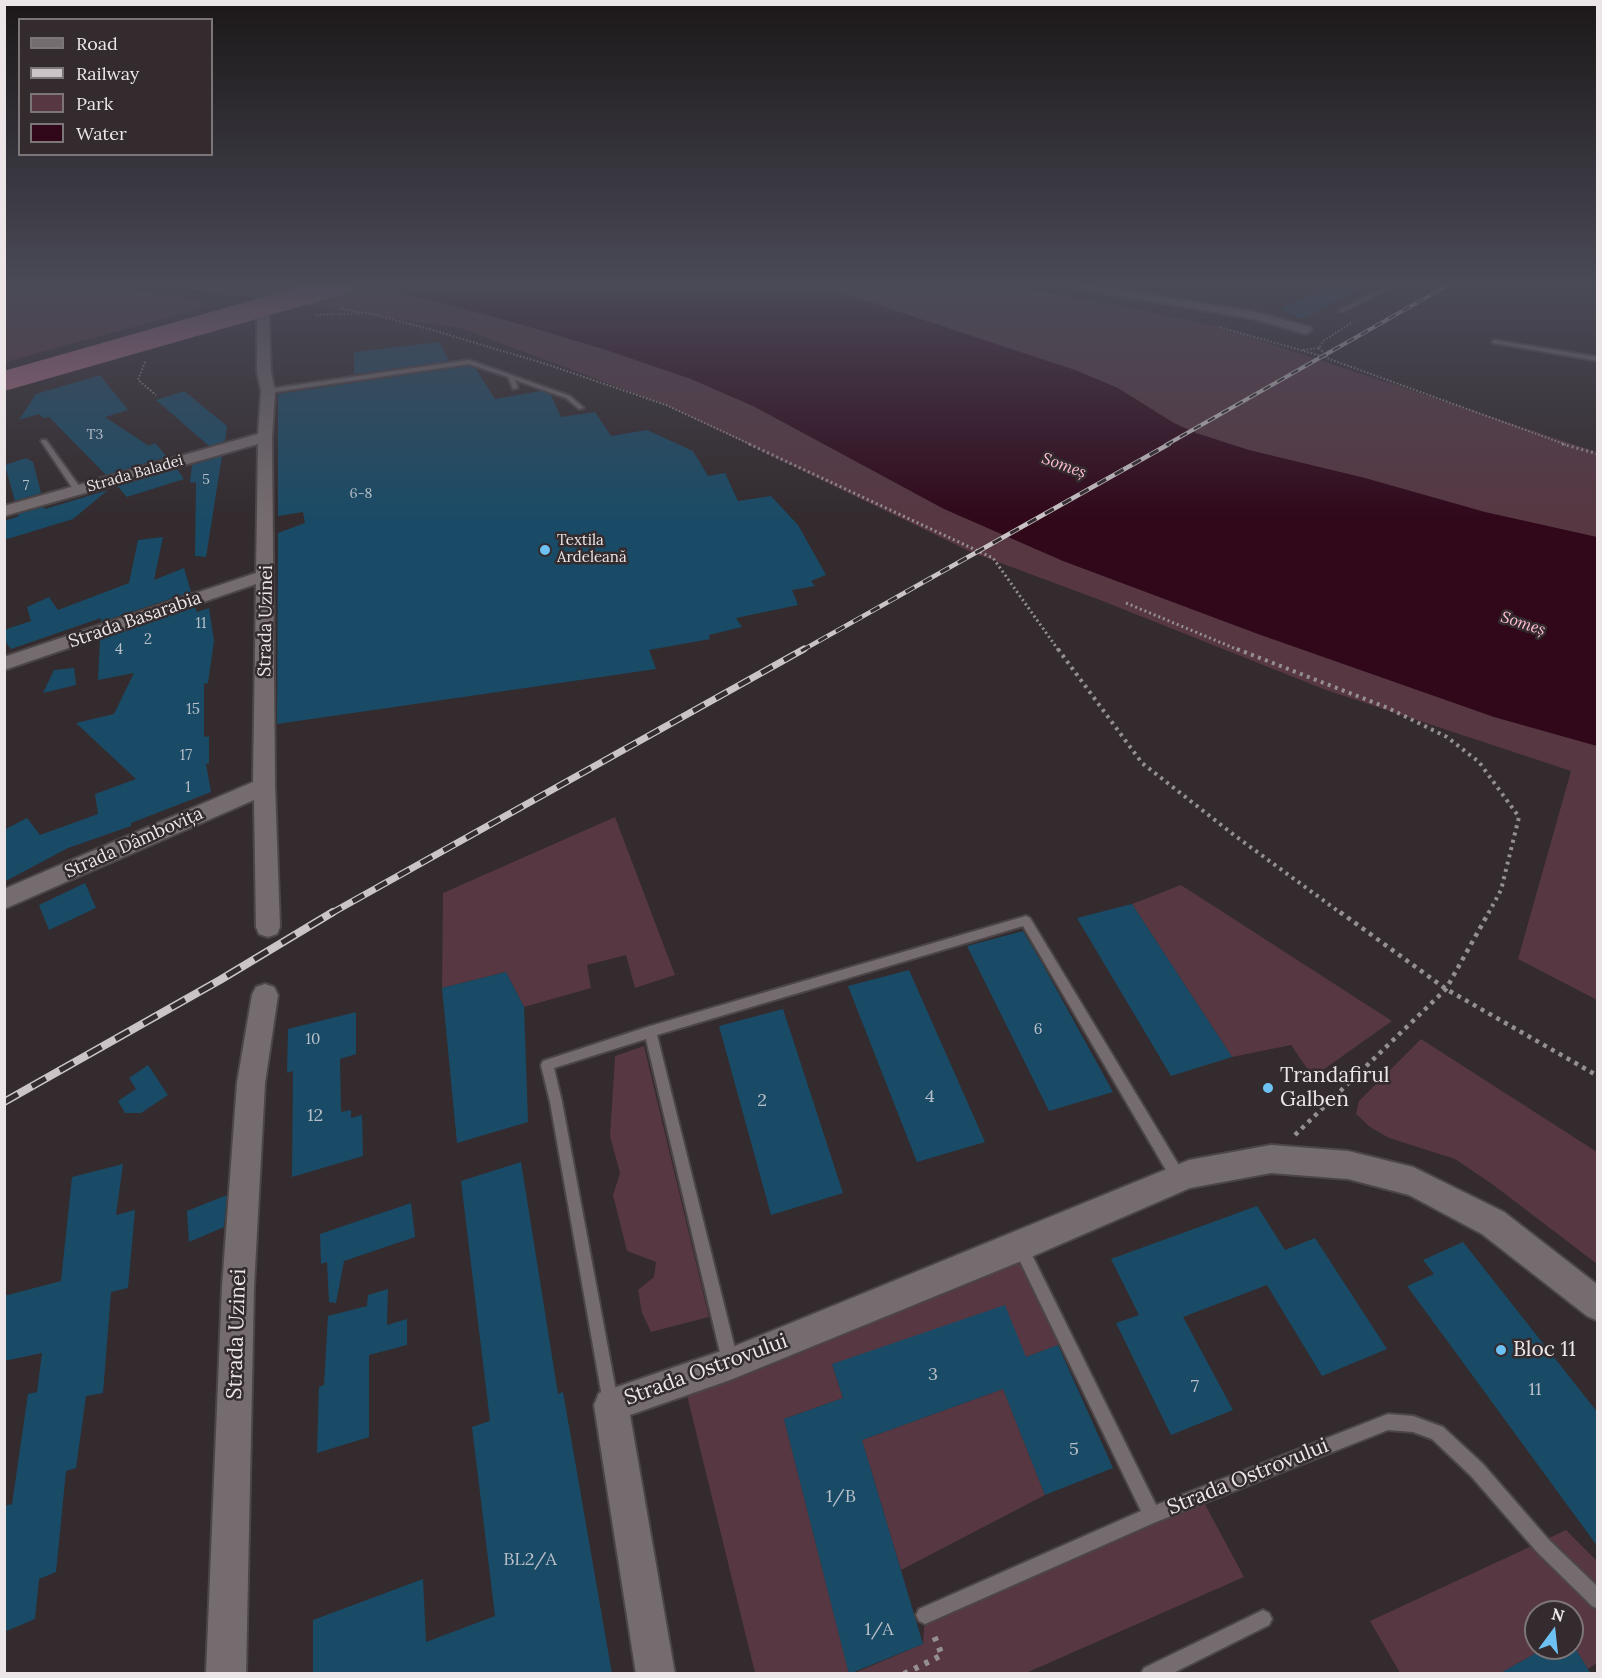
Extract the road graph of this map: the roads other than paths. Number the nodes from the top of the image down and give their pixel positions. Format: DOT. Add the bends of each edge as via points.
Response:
graph roads {
  1 [pos="41,362"];
  2 [pos="70,362"];
  3 [pos="264,362"];
  4 [pos="462,362"];
  5 [pos="466,362"];
  6 [pos="4,373"];
  7 [pos="511,376"];
  8 [pos="4,381"];
  9 [pos="515,388"];
  10 [pos="268,391"];
  11 [pos="581,408"];
  12 [pos="265,437"];
  13 [pos="44,441"];
  14 [pos="78,490"];
  15 [pos="4,511"];
  16 [pos="266,575"];
  17 [pos="4,664"];
  18 [pos="264,786"];
  19 [pos="4,900"];
  20 [pos="268,927"];
  21 [pos="265,995"];
  22 [pos="650,1032"];
  23 [pos="1179,1178"];
  24 [pos="1020,1246"];
  25 [pos="1598,1305"];
  26 [pos="730,1364"];
  27 [pos="611,1405"];
  28 [pos="1152,1515"];
  29 [pos="1598,1600"];
  30 [pos="925,1615"];
  31 [pos="1263,1619"];
  32 [pos="226,1674"];
  33 [pos="656,1674"];
  34 [pos="1150,1674"];
  1 -- 6 [label="main road"];
  2 -- 8 [label="main road, bridge"];
  3 -- 10 [label="street, Strada Uzinei"];
  4 -- 10 [label="lane"];
  5 -- 7 [label="lane"];
  7 -- 9 [label="lane"];
  7 -- 11 [label="lane" via="568,397"];
  10 -- 12 [label="street, Strada Uzinei"];
  12 -- 14 [label="street, Strada Baladei"];
  12 -- 16 [label="street, Strada Uzinei"];
  13 -- 14 [label="lane"];
  14 -- 15 [label="street, Strada Baladei"];
  16 -- 17 [label="street, Strada Basarabia"];
  16 -- 18 [label="street, Strada Uzinei"];
  18 -- 19 [label="street, Strada Dâmbovița"];
  18 -- 20 [label="street, Strada Uzinei"];
  21 -- 32 [label="street, Strada Uzinei" via="251,1083 238,1287"];
  22 -- 23 [label="lane" via="1026,921"];
  22 -- 26 [label="lane"];
  22 -- 27 [label="lane" via="547,1065"];
  23 -- 24 [label="street, Strada Ostrovului"];
  23 -- 25 [label="street, Strada Ostrovului" via="1271,1159 1348,1165 1413,1182 1493,1223"];
  24 -- 26 [label="street, Strada Ostrovului"];
  24 -- 28 [label="lane, Strada Ostrovului"];
  26 -- 27 [label="street, Strada Ostrovului"];
  27 -- 33 [label="street, Strada Ostrovului"];
  28 -- 29 [label="lane, Strada Ostrovului" via="1388,1422 1413,1424 1437,1433 1476,1470 1543,1546"];
  28 -- 30 [label="lane"];
  31 -- 34 [label="lane"];
}
